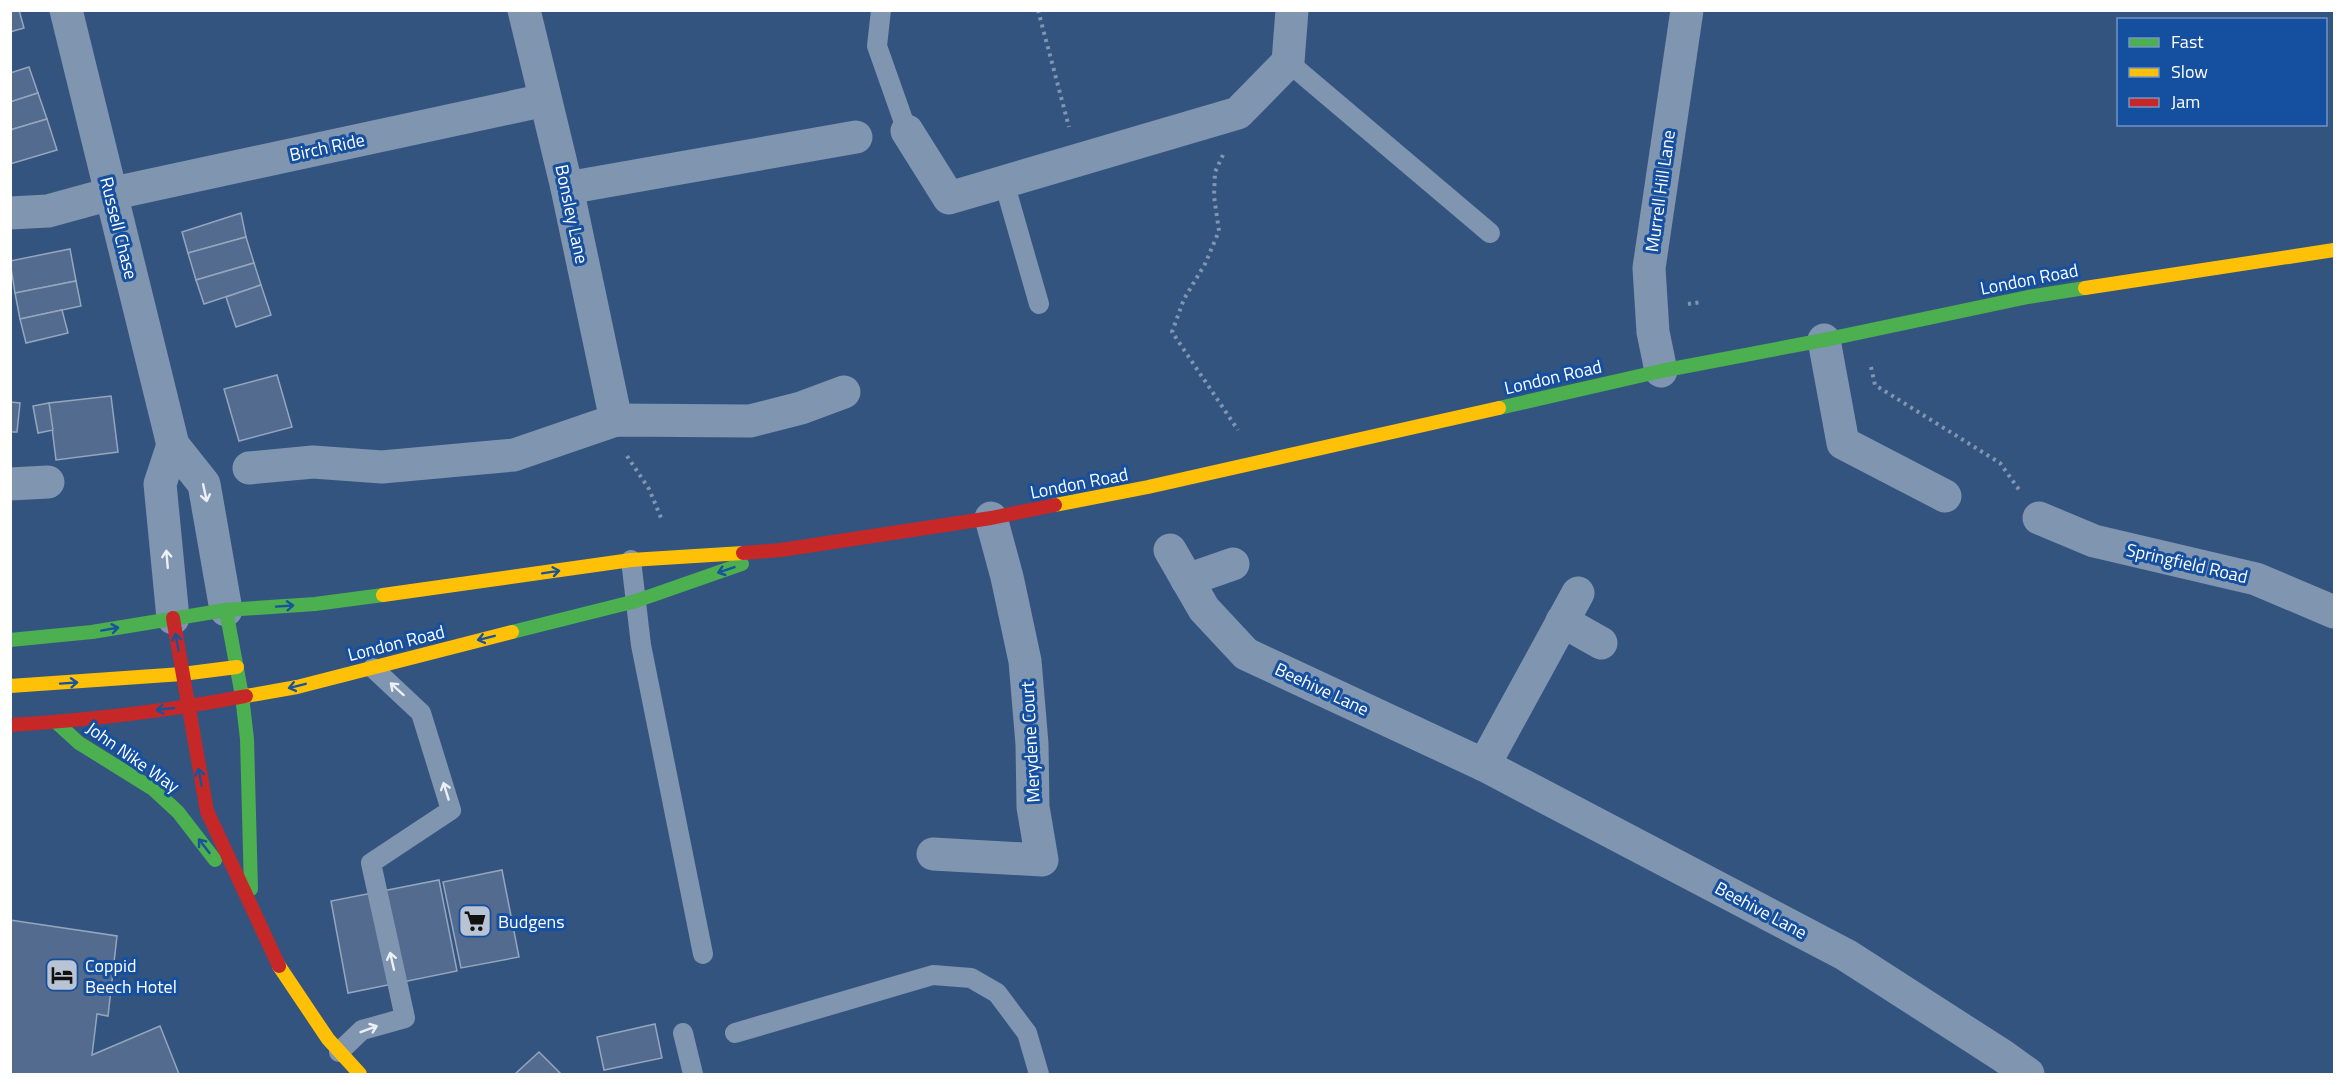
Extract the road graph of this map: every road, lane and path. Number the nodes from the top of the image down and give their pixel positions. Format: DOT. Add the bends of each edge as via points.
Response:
graph roads {
  1 [pos="66,10"];
  2 [pos="524,10"];
  3 [pos="881,10"];
  4 [pos="1038,10"];
  5 [pos="1292,10"];
  6 [pos="1687,10"];
  7 [pos="1288,62"];
  8 [pos="545,100"];
  9 [pos="1234,114"];
  10 [pos="907,131"];
  11 [pos="856,137"];
  12 [pos="1078,160"];
  13 [pos="1004,182"];
  14 [pos="567,188"];
  15 [pos="110,194"];
  16 [pos="10,213"];
  17 [pos="1490,233"];
  18 [pos="2334,249"];
  19 [pos="1702,302"];
  20 [pos="1039,304"];
  21 [pos="1690,304"];
  22 [pos="1824,340"];
  23 [pos="1870,360"];
  24 [pos="1661,371"];
  25 [pos="844,392"];
  26 [pos="616,420"];
  27 [pos="1240,433"];
  28 [pos="173,445"];
  29 [pos="249,468"];
  30 [pos="48,482"];
  31 [pos="10,484"];
  32 [pos="1944,496"];
  33 [pos="991,518"];
  34 [pos="2039,518"];
  35 [pos="662,520"];
  36 [pos="781,550"];
  37 [pos="1170,550"];
  38 [pos="631,560"];
  39 [pos="1233,564"];
  40 [pos="1187,580"];
  41 [pos="1578,593"];
  42 [pos="636,601"];
  43 [pos="226,609"];
  44 [pos="2334,612"];
  45 [pos="172,618"];
  46 [pos="1562,621"];
  47 [pos="10,640"];
  48 [pos="1601,643"];
  49 [pos="237,667"];
  50 [pos="373,668"];
  51 [pos="182,674"];
  52 [pos="10,686"];
  53 [pos="243,698"];
  54 [pos="188,707"];
  55 [pos="56,722"];
  56 [pos="10,724"];
  57 [pos="1484,765"];
  58 [pos="933,855"];
  59 [pos="253,909"];
  60 [pos="704,954"];
  61 [pos="683,1033"];
  62 [pos="735,1033"];
  63 [pos="339,1052"];
  64 [pos="360,1074"];
  65 [pos="693,1074"];
  66 [pos="1039,1074"];
  67 [pos="2028,1074"];
  1 -- 15 [label="street, Russell Chase"];
  2 -- 8 [label="street, Bonsley Lane"];
  3 -- 10 [label="lane" via="877,46"];
  4 -- 12 [label="path"];
  5 -- 7 [label="street"];
  6 -- 24 [label="street, Murrell Hill Lane" via="1648,268 1653,332"];
  7 -- 9 [label="street"];
  7 -- 17 [label="lane"];
  8 -- 14 [label="street, Bonsley Lane"];
  8 -- 15 [label="street, Birch Ride"];
  9 -- 12 [label="street"];
  9 -- 27 [label="path" via="1241,132 1228,142 1215,172 1219,231 1184,299 1172,332"];
  10 -- 13 [label="street" via="949,198"];
  11 -- 14 [label="street"];
  12 -- 13 [label="street"];
  13 -- 20 [label="lane"];
  14 -- 26 [label="street, Bonsley Lane"];
  15 -- 16 [label="street, Birch Ride" via="48,211"];
  15 -- 28 [label="street, Russell Chase"];
  18 -- 22 [label="main road, London Road" via="2028,297"];
  19 -- 21 [label="path"];
  22 -- 24 [label="main road, London Road"];
  22 -- 32 [label="street" via="1843,443"];
  23 -- 34 [label="path" via="1875,386 2000,463"];
  24 -- 33 [label="main road, London Road" via="1160,485"];
  25 -- 26 [label="street" via="750,421"];
  26 -- 29 [label="street" via="514,455 382,467 313,462"];
  26 -- 35 [label="path" via="617,445 649,489"];
  28 -- 43 [label="street, Russell Chase, one-way" via="204,484"];
  45 -- 28 [label="street, one-way" via="160,484"];
  30 -- 31 [label="street"];
  33 -- 36 [label="main road, London Road"];
  33 -- 58 [label="street, Merydene Court" via="1025,662 1033,807 1042,860"];
  34 -- 44 [label="street, Springfield Road" via="2094,541 2256,579"];
  36 -- 38 [label="main road, London Road"];
  36 -- 42 [label="main road, London Road, one-way"];
  37 -- 40 [label="street, Beehive Lane"];
  38 -- 42 [label="lane"];
  43 -- 38 [label="main road, London Road, one-way" via="315,604"];
  39 -- 40 [label="street"];
  40 -- 57 [label="street, Beehive Lane" via="1204,609 1246,654"];
  41 -- 46 [label="street"];
  42 -- 50 [label="main road, London Road, one-way"];
  42 -- 60 [label="lane" via="641,645"];
  43 -- 45 [label="main road, London Road"];
  43 -- 49 [label="main road, John Nike Way"];
  47 -- 45 [label="main road, London Road, one-way" via="92,632"];
  51 -- 45 [label="main road, John Nike Way, one-way"];
  46 -- 48 [label="street"];
  46 -- 57 [label="street"];
  49 -- 51 [label="main road"];
  49 -- 53 [label="main road, John Nike Way"];
  50 -- 53 [label="main road, London Road, one-way"];
  63 -- 50 [label="lane, one-way" via="362,1030 405,1018 371,863 451,810 421,713"];
  52 -- 51 [label="main road, one-way"];
  51 -- 54 [label="main road, John Nike Way"];
  53 -- 54 [label="main road, London Road"];
  53 -- 59 [label="main road, John Nike Way"];
  54 -- 55 [label="main road, London Road, one-way"];
  59 -- 54 [label="main road, John Nike Way, one-way" via="207,811"];
  55 -- 56 [label="main road, London Road"];
  59 -- 55 [label="main road, John Nike Way, one-way" via="178,812 153,789 79,743"];
  57 -- 67 [label="street, Beehive Lane" via="1846,955"];
  59 -- 63 [label="main road, John Nike Way" via="280,967"];
  61 -- 65 [label="lane"];
  62 -- 66 [label="lane" via="933,975 971,978 997,993 1027,1033"];
  63 -- 64 [label="main road, John Nike Way"];
}
